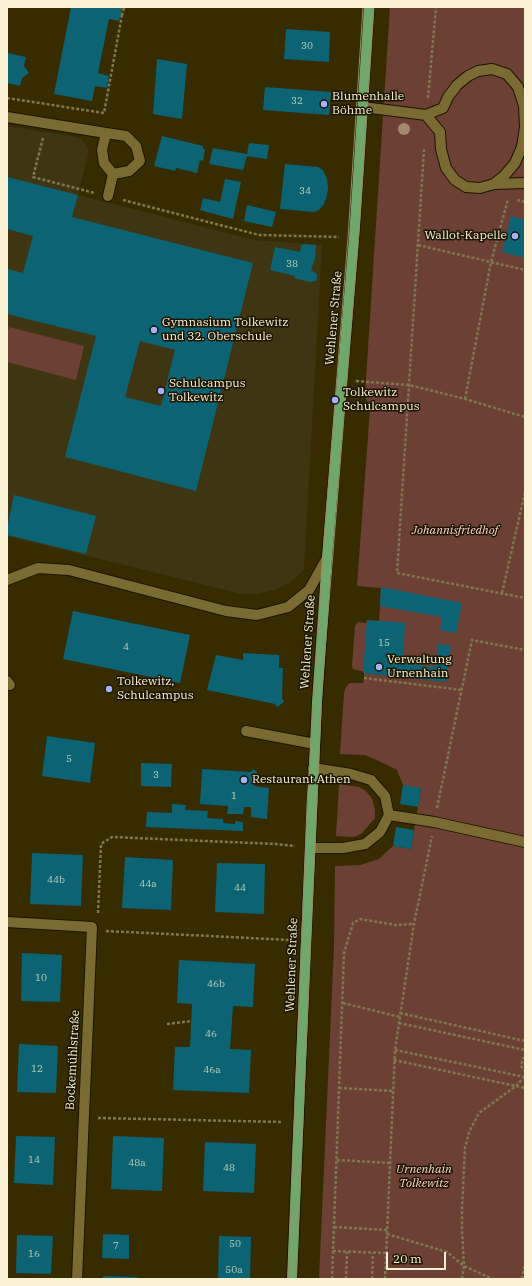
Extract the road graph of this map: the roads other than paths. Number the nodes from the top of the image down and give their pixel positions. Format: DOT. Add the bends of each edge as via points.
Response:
graph roads {
  1 [pos="369,7"];
  2 [pos="521,89"];
  3 [pos="363,107"];
  4 [pos="426,115"];
  5 [pos="7,117"];
  6 [pos="106,133"];
  7 [pos="113,174"];
  8 [pos="525,183"];
  9 [pos="494,184"];
  10 [pos="108,196"];
  11 [pos="327,558"];
  12 [pos="7,580"];
  13 [pos="246,731"];
  14 [pos="315,744"];
  15 [pos="313,768"];
  16 [pos="389,815"];
  17 [pos="525,842"];
  18 [pos="310,848"];
  19 [pos="7,922"];
  20 [pos="77,1279"];
  21 [pos="292,1279"];
  1 -- 3 [label="main road, Wehlener Straße"];
  2 -- 4 [label="street" via="507,74 492,69 478,71 457,85 443,108"];
  2 -- 9 [label="street" via="525,127 522,147 515,163"];
  3 -- 4 [label="street"];
  3 -- 11 [label="main road, Wehlener Straße"];
  4 -- 9 [label="street" via="440,132 446,168 455,180 466,187 480,188"];
  5 -- 6 [label="street"];
  6 -- 7 [label="street" via="102,150 104,163"];
  6 -- 7 [label="street" via="126,136 136,146 140,161 129,171"];
  7 -- 10 [label="street"];
  8 -- 9 [label="street"];
  11 -- 12 [label="street" via="309,590 288,607 258,615 226,611 69,570 38,568"];
  11 -- 14 [label="main road, Wehlener Straße"];
  13 -- 14 [label="street"];
  14 -- 15 [label="main road, Wehlener Straße"];
  15 -- 16 [label="street" via="371,780 385,796"];
  15 -- 18 [label="main road, Wehlener Straße"];
  16 -- 17 [label="street"];
  16 -- 18 [label="street" via="380,832 365,844 343,848"];
  18 -- 21 [label="main road, Wehlener Straße"];
  19 -- 20 [label="street, Bockemühlstraße" via="92,927"];
}
